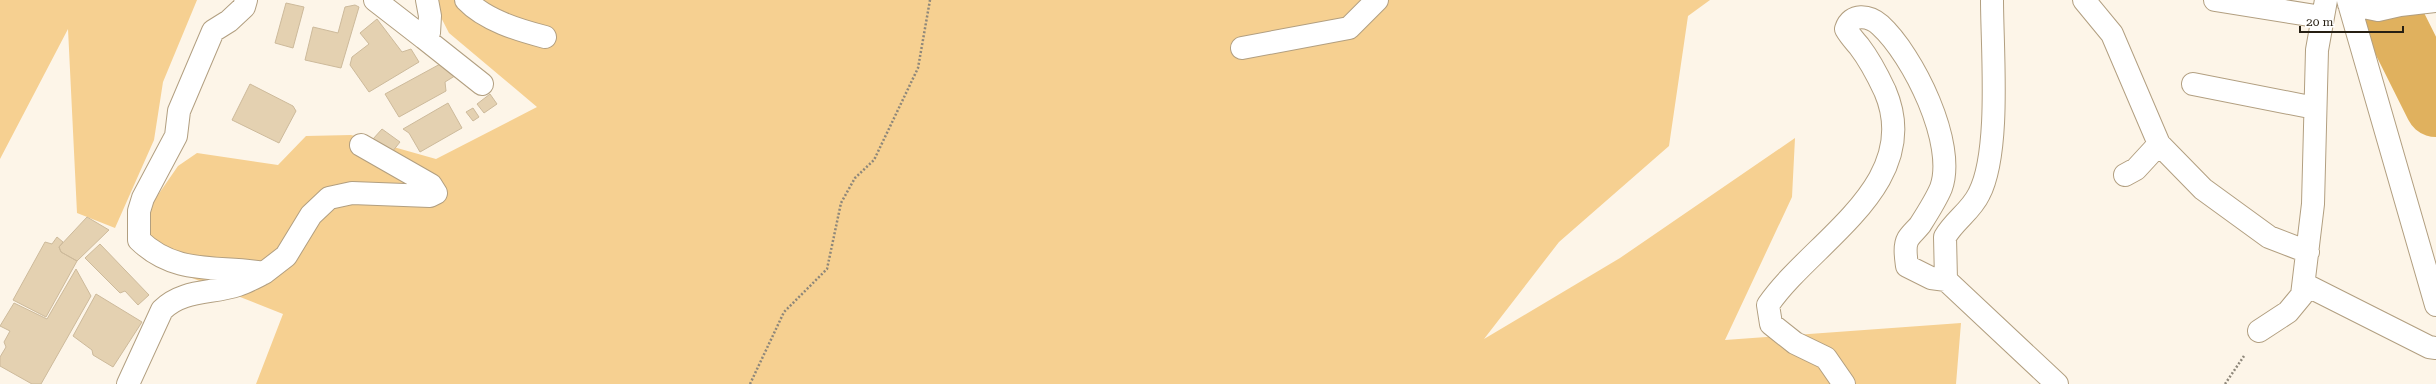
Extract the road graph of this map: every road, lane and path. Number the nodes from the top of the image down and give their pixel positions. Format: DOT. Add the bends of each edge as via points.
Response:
graph roads {
  1 [pos="246,0"];
  2 [pos="375,0"];
  3 [pos="427,0"];
  4 [pos="466,0"];
  5 [pos="930,0"];
  6 [pos="1377,0"];
  7 [pos="1992,0"];
  8 [pos="2084,0"];
  9 [pos="2215,0"];
  10 [pos="2436,1"];
  11 [pos="2349,2"];
  12 [pos="2324,9"];
  13 [pos="545,37"];
  14 [pos="424,38"];
  15 [pos="1242,48"];
  16 [pos="482,84"];
  17 [pos="2193,84"];
  18 [pos="2315,108"];
  19 [pos="2159,144"];
  20 [pos="361,145"];
  21 [pos="2125,175"];
  22 [pos="2308,252"];
  23 [pos="264,273"];
  24 [pos="1946,280"];
  25 [pos="2304,284"];
  26 [pos="2436,305"];
  27 [pos="2259,331"];
  28 [pos="2436,348"];
  29 [pos="128,384"];
  30 [pos="750,384"];
  31 [pos="1844,384"];
  32 [pos="2057,384"];
  33 [pos="2225,384"];
  1 -- 23 [label="street" via="244,7 213,32 178,111 176,136 143,198 138,230 139,240 160,257 193,268"];
  2 -- 14 [label="street"];
  3 -- 14 [label="street" via="430,16 429,33"];
  4 -- 13 [label="street" via="484,14"];
  5 -- 30 [label="path" via="918,68 874,160 856,178 841,203 827,269 784,312"];
  6 -- 15 [label="street" via="1349,28"];
  7 -- 24 [label="street" via="1992,134 1988,171 1973,205 1945,237"];
  8 -- 19 [label="street" via="2112,34"];
  9 -- 12 [label="street"];
  10 -- 11 [label="street" via="2400,4 2378,10"];
  11 -- 26 [label="street"];
  12 -- 18 [label="street" via="2317,50"];
  14 -- 16 [label="street"];
  17 -- 18 [label="street"];
  18 -- 22 [label="street"];
  19 -- 21 [label="street" via="2136,169"];
  19 -- 22 [label="street" via="2215,198 2269,237"];
  20 -- 23 [label="street" via="431,185 436,193 430,196 352,192 329,198 311,215 286,256"];
  22 -- 25 [label="street"];
  23 -- 29 [label="street" via="238,285 187,295 171,301 162,310"];
  24 -- 31 [label="street" via="1931,278 1907,266 1906,248 1908,239 1919,226 1941,187 1945,165 1940,135 1915,72 1895,41 1879,24 1862,17 1855,18 1849,22 1846,29 1874,69 1885,91 1894,137 1891,156 1886,169 1856,212 1802,264 1768,306 1771,324 1795,343 1826,358"];
  24 -- 32 [label="street"];
  25 -- 27 [label="street" via="2302,295 2296,304"];
  25 -- 28 [label="street" via="2429,347"];
  27 -- 33 [label="path"];
}
